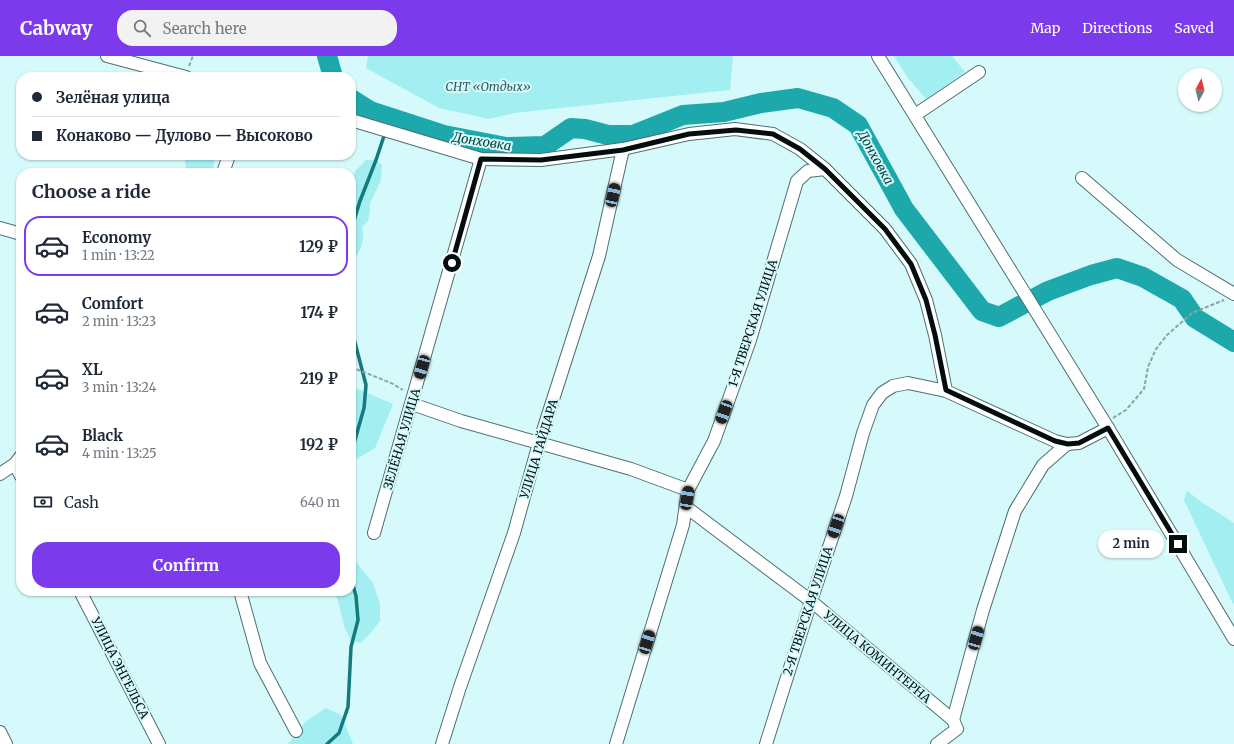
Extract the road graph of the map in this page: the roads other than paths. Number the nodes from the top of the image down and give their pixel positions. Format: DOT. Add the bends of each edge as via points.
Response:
graph roads {
  1 [pos="107,56"];
  2 [pos="878,56"];
  3 [pos="167,72"];
  4 [pos="979,72"];
  5 [pos="915,115"];
  6 [pos="356,122"];
  7 [pos="623,150"];
  8 [pos="481,159"];
  9 [pos="825,169"];
  10 [pos="1082,178"];
  11 [pos="0,228"];
  12 [pos="16,233"];
  13 [pos="1230,297"];
  14 [pos="946,390"];
  15 [pos="413,401"];
  16 [pos="1107,425"];
  17 [pos="539,443"];
  18 [pos="1068,444"];
  19 [pos="16,462"];
  20 [pos="0,474"];
  21 [pos="688,490"];
  22 [pos="686,507"];
  23 [pos="374,533"];
  24 [pos="83,596"];
  25 [pos="241,596"];
  26 [pos="811,601"];
  27 [pos="1234,639"];
  28 [pos="953,720"];
  29 [pos="296,731"];
  30 [pos="0,732"];
  31 [pos="6,744"];
  32 [pos="159,744"];
  33 [pos="442,744"];
  34 [pos="616,744"];
  35 [pos="766,744"];
  36 [pos="937,744"];
  1 -- 3 [label="street"];
  2 -- 5 [label="street"];
  4 -- 5 [label="street"];
  5 -- 16 [label="street"];
  6 -- 8 [label="street"];
  7 -- 8 [label="street" via="541,160"];
  7 -- 9 [label="street" via="689,134 736,130 773,134 800,149"];
  7 -- 17 [label="street, УЛИЦА ГАЙДАРА" via="599,256"];
  8 -- 15 [label="street, ЗЕЛЁНАЯ УЛИЦА"];
  9 -- 14 [label="street" via="885,229 911,264 926,300"];
  9 -- 21 [label="street, 1-Я ТВЕРСКАЯ УЛИЦА" via="808,171 797,181 742,362 714,442"];
  10 -- 13 [label="street" via="1177,260"];
  11 -- 12 [label="street"];
  14 -- 18 [label="street, 2-Я ТВЕРСКАЯ УЛИЦА" via="1055,441"];
  14 -- 26 [label="street, 2-Я ТВЕРСКАЯ УЛИЦА" via="908,383 894,386 882,394 873,405"];
  15 -- 17 [label="street" via="461,421"];
  15 -- 23 [label="street, ЗЕЛЁНАЯ УЛИЦА"];
  16 -- 18 [label="street" via="1079,443"];
  16 -- 27 [label="street"];
  17 -- 21 [label="street" via="631,469"];
  17 -- 33 [label="street, УЛИЦА ГАЙДАРА" via="514,533"];
  18 -- 28 [label="street" via="1043,465 1015,511 983,610"];
  19 -- 20 [label="street"];
  21 -- 22 [label="street, 1-Я ТВЕРСКАЯ УЛИЦА"];
  22 -- 26 [label="street, УЛИЦА КОМИНТЕРНА"];
  22 -- 34 [label="street, 1-Я ТВЕРСКАЯ УЛИЦА" via="683,525"];
  24 -- 32 [label="street, УЛИЦА ЭНГЕЛЬСА"];
  25 -- 29 [label="street" via="260,663"];
  26 -- 28 [label="street, УЛИЦА КОМИНТЕРНА"];
  26 -- 35 [label="street, 2-Я ТВЕРСКАЯ УЛИЦА"];
  28 -- 36 [label="street" via="958,729"];
  30 -- 31 [label="street"];
}
